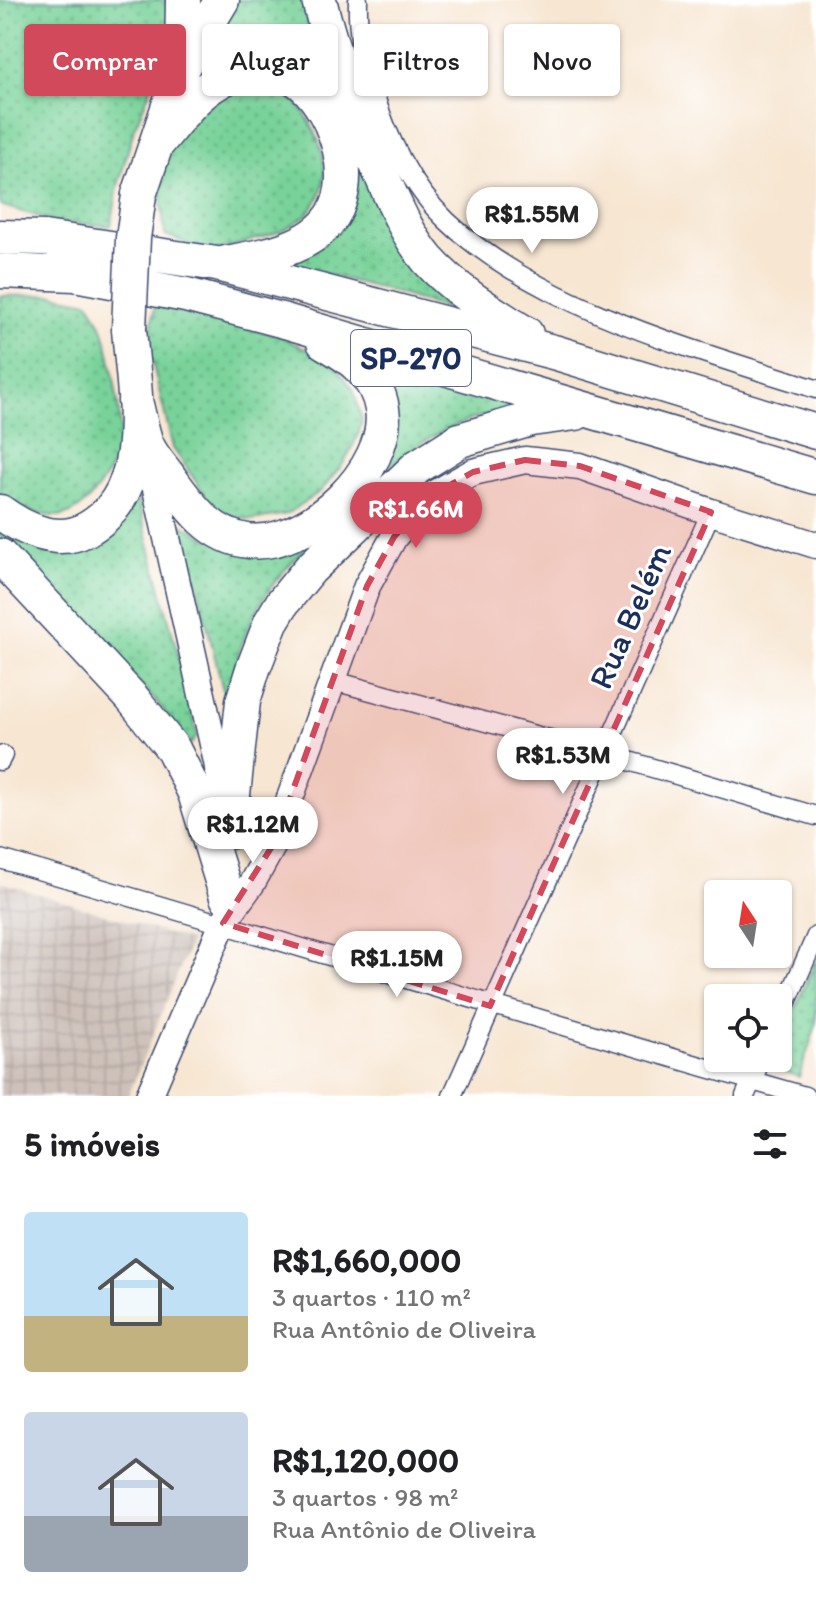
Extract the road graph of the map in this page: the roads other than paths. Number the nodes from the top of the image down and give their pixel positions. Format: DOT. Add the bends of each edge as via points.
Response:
graph roads {
  1 [pos="183,0"];
  2 [pos="222,0"];
  3 [pos="319,0"];
  4 [pos="358,0"];
  5 [pos="183,24"];
  6 [pos="186,60"];
  7 [pos="172,96"];
  8 [pos="156,145"];
  9 [pos="0,223"];
  10 [pos="0,237"];
  11 [pos="44,238"];
  12 [pos="217,264"];
  13 [pos="0,271"];
  14 [pos="285,321"];
  15 [pos="557,353"];
  16 [pos="816,389"];
  17 [pos="135,401"];
  18 [pos="589,412"];
  19 [pos="816,432"];
  20 [pos="147,446"];
  21 [pos="816,477"];
  22 [pos="0,512"];
  23 [pos="711,512"];
  24 [pos="816,545"];
  25 [pos="0,556"];
  26 [pos="334,681"];
  27 [pos="605,754"];
  28 [pos="816,816"];
  29 [pos="229,832"];
  30 [pos="0,859"];
  31 [pos="225,910"];
  32 [pos="816,936"];
  33 [pos="792,990"];
  34 [pos="490,1006"];
  35 [pos="749,1088"];
  36 [pos="149,1096"];
  37 [pos="452,1096"];
  38 [pos="805,1096"];
  1 -- 5 [label="highway"];
  2 -- 6 [label="highway"];
  3 -- 15 [label="highway" via="347,96 409,232 427,259 459,289"];
  4 -- 16 [label="street" via="357,33 380,116 407,170 446,220 498,260 558,295 625,324"];
  7 -- 8 [label="highway"];
  8 -- 12 [label="highway" via="216,82 258,70 302,83 329,121 343,181 339,205 327,224 309,239 283,249"];
  8 -- 17 [label="highway, bridge" via="139,195 133,238 129,329"];
  9 -- 11 [label="highway"];
  10 -- 11 [label="highway, SP-270"];
  11 -- 12 [label="highway, SP-270"];
  12 -- 15 [label="highway, SP-270"];
  13 -- 14 [label="highway, SP-270" via="75,274"];
  14 -- 18 [label="highway, SP-270"];
  14 -- 20 [label="highway" via="361,366 382,406 377,448 346,495 288,537 250,542 222,534 198,516"];
  15 -- 19 [label="highway, SP-270"];
  17 -- 20 [label="highway"];
  17 -- 22 [label="highway" via="129,478 107,516 79,534 63,537 35,532"];
  18 -- 21 [label="highway, SP-270"];
  18 -- 29 [label="highway" via="531,419 460,440 417,467 310,569 277,612 253,669 241,714"];
  20 -- 29 [label="main road"];
  23 -- 24 [label="main road"];
  23 -- 26 [label="main road" via="580,466 525,460 473,472 429,497 394,537 367,586"];
  23 -- 27 [label="street, Rua Belém"];
  25 -- 31 [label="highway" via="173,749 195,793"];
  26 -- 27 [label="street"];
  26 -- 31 [label="main road" via="273,845 252,883"];
  27 -- 28 [label="street"];
  27 -- 34 [label="street, Rua Belém"];
  29 -- 31 [label="main road"];
  30 -- 31 [label="street"];
  31 -- 34 [label="street"];
  31 -- 36 [label="main road"];
  32 -- 33 [label="street"];
  34 -- 35 [label="street"];
  34 -- 37 [label="street, Rua Belém"];
  35 -- 38 [label="street"];
}
